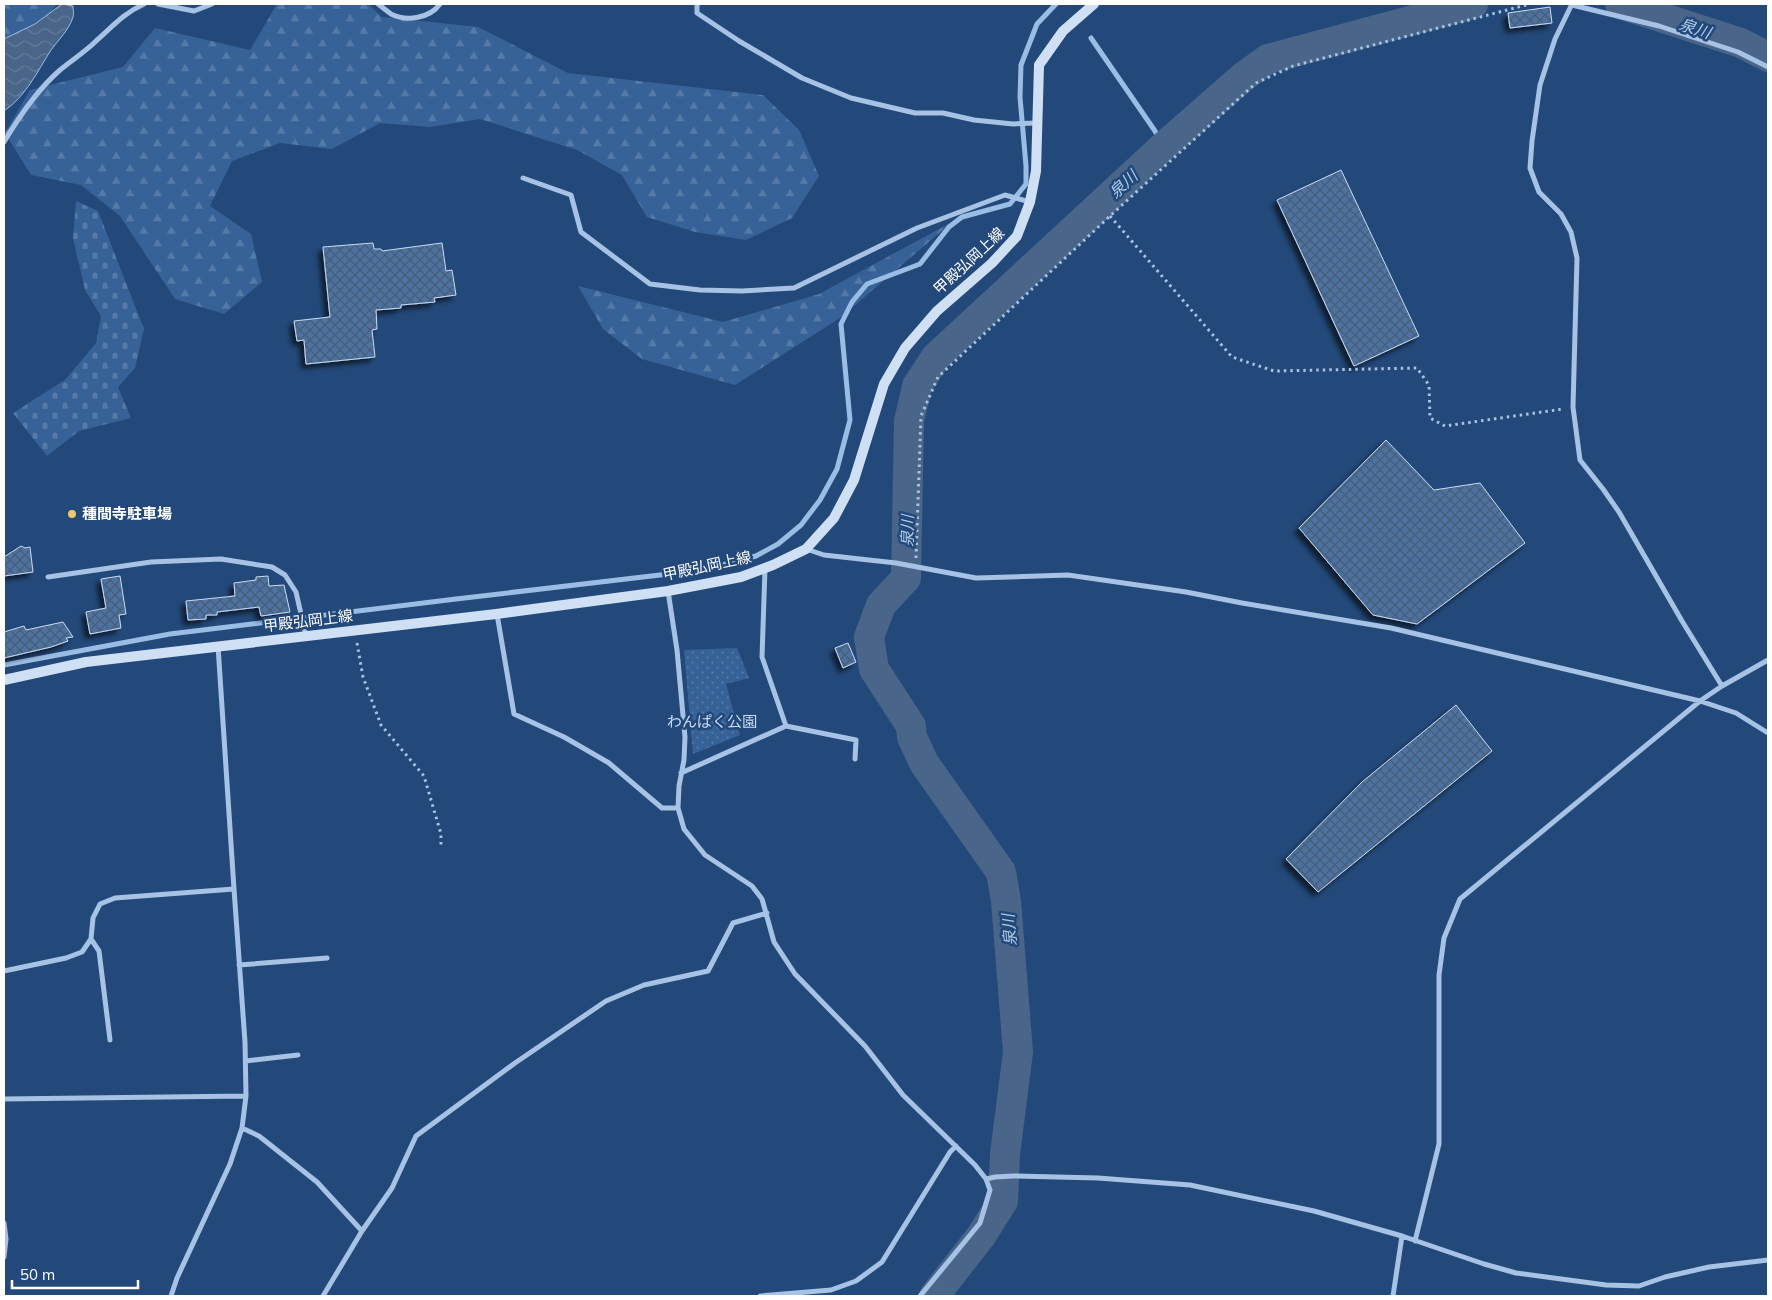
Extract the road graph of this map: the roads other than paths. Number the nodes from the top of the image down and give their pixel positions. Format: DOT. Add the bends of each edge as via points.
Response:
graph roads {
  1 [pos="144,4"];
  2 [pos="158,4"];
  3 [pos="212,4"];
  4 [pos="378,4"];
  5 [pos="440,4"];
  6 [pos="697,4"];
  7 [pos="1094,4"];
  8 [pos="1572,4"];
  9 [pos="1768,67"];
  10 [pos="1036,124"];
  11 [pos="4,142"];
  12 [pos="523,178"];
  13 [pos="1030,202"];
  14 [pos="806,549"];
  15 [pos="765,569"];
  16 [pos="48,577"];
  17 [pos="668,591"];
  18 [pos="496,614"];
  19 [pos="305,634"];
  20 [pos="218,646"];
  21 [pos="1768,660"];
  22 [pos="4,680"];
  23 [pos="1722,686"];
  24 [pos="1700,701"];
  25 [pos="786,726"];
  26 [pos="1768,733"];
  27 [pos="855,759"];
  28 [pos="681,773"];
  29 [pos="678,808"];
  30 [pos="234,889"];
  31 [pos="767,913"];
  32 [pos="91,939"];
  33 [pos="327,958"];
  34 [pos="239,965"];
  35 [pos="4,971"];
  36 [pos="110,1040"];
  37 [pos="298,1056"];
  38 [pos="246,1061"];
  39 [pos="246,1096"];
  40 [pos="4,1099"];
  41 [pos="242,1128"];
  42 [pos="956,1146"];
  43 [pos="986,1179"];
  44 [pos="4,1223"];
  45 [pos="362,1231"];
  46 [pos="1402,1236"];
  47 [pos="1415,1241"];
  48 [pos="4,1258"];
  49 [pos="1768,1260"];
  50 [pos="171,1296"];
  51 [pos="323,1296"];
  52 [pos="760,1296"];
  53 [pos="920,1296"];
  54 [pos="1394,1296"];
  1 -- 11 [label="street" via="128,11 95,43 60,70 21,114"];
  2 -- 3 [label="street" via="194,11"];
  4 -- 5 [label="street" via="393,15 409,18 424,17"];
  6 -- 10 [label="street" via="697,14 739,41 802,78 851,98 915,113 943,113 974,120"];
  7 -- 10 [label="main road, 甲殿弘岡上線" via="1063,31 1039,65"];
  8 -- 9 [label="street" via="1659,26 1738,52"];
  8 -- 23 [label="street" via="1555,39 1540,85 1530,168 1539,192 1560,214 1571,232 1577,258 1573,407 1580,460 1619,512"];
  10 -- 13 [label="main road, 甲殿弘岡上線" via="1036,171"];
  12 -- 13 [label="street" via="571,195 581,232 650,284 742,292 794,288 917,228 1005,195"];
  13 -- 14 [label="main road, 甲殿弘岡上線" via="1017,236 992,263 937,311 905,348 884,384 854,480 834,518"];
  14 -- 15 [label="main road, 甲殿弘岡上線"];
  14 -- 24 [label="street" via="824,555 916,566 976,578 1068,575 1186,592 1391,628"];
  15 -- 17 [label="main road, 甲殿弘岡上線" via="741,578"];
  15 -- 25 [label="street" via="762,657"];
  16 -- 19 [label="street" via="151,562 221,559 272,568 285,575 296,592"];
  17 -- 18 [label="main road, 甲殿弘岡上線"];
  17 -- 28 [label="street" via="685,737"];
  18 -- 19 [label="main road, 甲殿弘岡上線"];
  18 -- 29 [label="street" via="514,714 609,763 662,808"];
  19 -- 20 [label="main road, 甲殿弘岡上線"];
  20 -- 22 [label="main road, 甲殿弘岡上線" via="86,662"];
  20 -- 30 [label="street"];
  21 -- 23 [label="street"];
  23 -- 24 [label="street"];
  24 -- 26 [label="street" via="1736,713"];
  24 -- 47 [label="street" via="1460,899 1444,938 1439,975 1439,1144"];
  25 -- 27 [label="street" via="856,740"];
  25 -- 28 [label="street"];
  28 -- 29 [label="street"];
  29 -- 31 [label="street" via="684,829 705,855 752,886 762,898"];
  30 -- 32 [label="street" via="115,898 100,904 93,918"];
  30 -- 34 [label="street"];
  31 -- 42 [label="street" via="774,942 795,974 865,1046 903,1095"];
  31 -- 45 [label="street" via="733,923 708,971 644,985 606,1001 416,1136 392,1188"];
  32 -- 35 [label="street" via="82,952 66,958"];
  32 -- 36 [label="street" via="99,951"];
  33 -- 34 [label="street"];
  34 -- 38 [label="street"];
  37 -- 38 [label="street"];
  38 -- 39 [label="street"];
  39 -- 40 [label="street"];
  39 -- 41 [label="street"];
  41 -- 45 [label="street" via="259,1136 317,1182"];
  41 -- 50 [label="street" via="230,1164"];
  42 -- 43 [label="street"];
  42 -- 52 [label="street" via="882,1262 856,1281 831,1290"];
  43 -- 46 [label="street" via="995,1176 1098,1178 1190,1185 1314,1211"];
  43 -- 53 [label="street" via="990,1190 980,1223"];
  44 -- 48 [label="street"];
  45 -- 51 [label="street"];
  46 -- 47 [label="street"];
  46 -- 54 [label="street"];
  47 -- 49 [label="street" via="1516,1273 1606,1285 1639,1286 1709,1267"];
}
